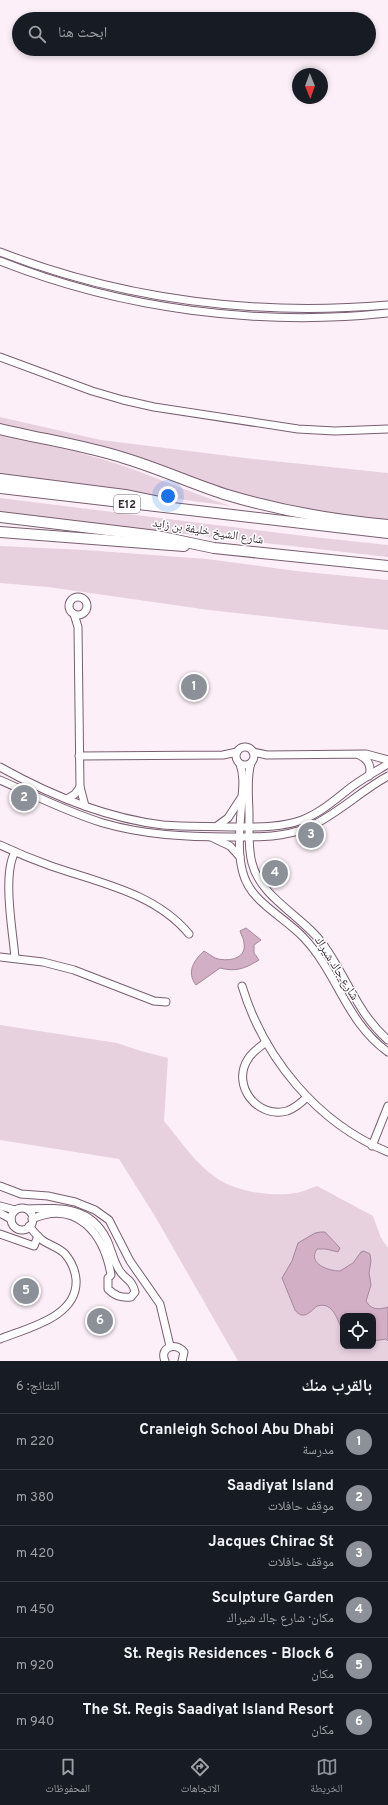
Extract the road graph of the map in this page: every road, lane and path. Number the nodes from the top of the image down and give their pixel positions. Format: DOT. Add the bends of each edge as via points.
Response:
graph roads {
  1 [pos="0,252"];
  2 [pos="0,261"];
  3 [pos="388,305"];
  4 [pos="388,313"];
  5 [pos="0,357"];
  6 [pos="0,429"];
  7 [pos="388,429"];
  8 [pos="0,479"];
  9 [pos="0,488"];
  10 [pos="185,511"];
  11 [pos="0,518"];
  12 [pos="388,525"];
  13 [pos="0,532"];
  14 [pos="388,534"];
  15 [pos="0,538"];
  16 [pos="70,538"];
  17 [pos="214,548"];
  18 [pos="388,566"];
  19 [pos="85,613"];
  20 [pos="74,614"];
  21 [pos="78,627"];
  22 [pos="236,752"];
  23 [pos="253,752"];
  24 [pos="222,755"];
  25 [pos="267,755"];
  26 [pos="359,755"];
  27 [pos="79,756"];
  28 [pos="388,760"];
  29 [pos="252,762"];
  30 [pos="239,763"];
  31 [pos="388,764"];
  32 [pos="0,767"];
  33 [pos="369,776"];
  34 [pos="388,776"];
  35 [pos="0,780"];
  36 [pos="80,787"];
  37 [pos="242,796"];
  38 [pos="67,799"];
  39 [pos="85,806"];
  40 [pos="211,827"];
  41 [pos="245,833"];
  42 [pos="164,834"];
  43 [pos="209,836"];
  44 [pos="0,846"];
  45 [pos="15,852"];
  46 [pos="240,858"];
  47 [pos="189,934"];
  48 [pos="0,957"];
  49 [pos="15,958"];
  50 [pos="242,986"];
  51 [pos="166,1002"];
  52 [pos="388,1040"];
  53 [pos="266,1042"];
  54 [pos="388,1052"];
  55 [pos="307,1097"];
  56 [pos="388,1106"];
  57 [pos="372,1146"];
  58 [pos="388,1152"];
  59 [pos="0,1186"];
  60 [pos="0,1206"];
  61 [pos="27,1209"];
  62 [pos="15,1210"];
  63 [pos="0,1213"];
  64 [pos="11,1219"];
  65 [pos="31,1223"];
  66 [pos="0,1234"];
  67 [pos="38,1236"];
  68 [pos="120,1274"];
  69 [pos="111,1275"];
  70 [pos="0,1339"];
  71 [pos="170,1346"];
  72 [pos="165,1361"];
  73 [pos="182,1361"];
  1 -- 3 [label="street" via="99,283 192,301 276,308"];
  2 -- 4 [label="street" via="92,290 189,309 275,316"];
  5 -- 7 [label="street" via="102,394 154,407 298,430"];
  6 -- 12 [label="highway" via="123,457 247,500 341,519"];
  8 -- 10 [label="highway" via="138,497 162,502"];
  9 -- 10 [label="highway, شارع الشيخ خليفة بن زايد / E12"];
  10 -- 14 [label="highway, شارع الشيخ خليفة بن زايد / E12"];
  11 -- 17 [label="highway, شارع الشيخ خليفة بن زايد / E12" via="157,536"];
  13 -- 16 [label="highway"];
  15 -- 16 [label="highway"];
  16 -- 17 [label="highway"];
  17 -- 18 [label="highway, شارع الشيخ خليفة بن زايد / E12"];
  19 -- 20 [label="street" via="78,616"];
  19 -- 20 [label="street" via="86,601 77,598 70,603 70,610"];
  19 -- 21 [label="street"];
  20 -- 21 [label="street"];
  21 -- 27 [label="street"];
  22 -- 23 [label="street" via="243,747"];
  22 -- 24 [label="street"];
  22 -- 30 [label="street"];
  23 -- 25 [label="street"];
  23 -- 29 [label="street"];
  24 -- 27 [label="street"];
  24 -- 30 [label="street"];
  25 -- 26 [label="street"];
  25 -- 29 [label="street"];
  26 -- 28 [label="street" via="370,754"];
  26 -- 33 [label="street" via="368,763"];
  27 -- 36 [label="street"];
  29 -- 30 [label="street" via="247,765"];
  29 -- 41 [label="street, شارع جاك شيراك" via="248,773"];
  30 -- 37 [label="street, شارع جاك شيراك"];
  31 -- 33 [label="street"];
  32 -- 38 [label="street"];
  33 -- 41 [label="street" via="322,810 302,820"];
  34 -- 41 [label="street" via="310,826 278,836"];
  35 -- 42 [label="street" via="85,817 119,827"];
  36 -- 38 [label="street"];
  36 -- 39 [label="street"];
  37 -- 40 [label="street" via="228,818"];
  37 -- 41 [label="street, شارع جاك شيراك"];
  38 -- 39 [label="street"];
  39 -- 40 [label="street" via="144,822"];
  40 -- 41 [label="street"];
  41 -- 42 [label="street"];
  41 -- 43 [label="street"];
  41 -- 46 [label="street, شارع جاك شيراك"];
  41 -- 52 [label="street, شارع جاك شيراك" via="256,874 263,886 319,939 330,953 360,1008"];
  42 -- 43 [label="street"];
  43 -- 46 [label="street" via="232,848"];
  44 -- 45 [label="street"];
  45 -- 47 [label="street" via="137,895 180,923"];
  45 -- 49 [label="street" via="10,860 8,884"];
  46 -- 54 [label="street, شارع جاك شيراك" via="243,874 251,891 311,945 357,1023"];
  48 -- 49 [label="street"];
  49 -- 51 [label="street" via="74,970 154,1001"];
  50 -- 53 [label="street" via="252,1015"];
  53 -- 55 [label="street"];
  53 -- 55 [label="street" via="251,1055 244,1069 243,1085 250,1099 264,1109 281,1112 297,1106"];
  55 -- 57 [label="street" via="338,1124"];
  56 -- 57 [label="street"];
  57 -- 58 [label="street"];
  59 -- 71 [label="street" via="21,1194 75,1202 95,1210 109,1220 130,1261 160,1304"];
  60 -- 62 [label="street"];
  61 -- 62 [label="street"];
  61 -- 65 [label="street" via="31,1214"];
  61 -- 68 [label="street" via="61,1208 84,1216 99,1228 106,1239"];
  62 -- 64 [label="street"];
  63 -- 64 [label="street"];
  64 -- 65 [label="street" via="16,1228 23,1229"];
  65 -- 67 [label="street"];
  65 -- 69 [label="street" via="44,1214 59,1213 83,1221 95,1233 102,1246"];
  66 -- 67 [label="street" via="34,1246"];
  67 -- 70 [label="street" via="65,1253 72,1264 76,1287 74,1296 59,1314"];
  68 -- 69 [label="street"];
  68 -- 69 [label="street" via="133,1285 135,1292 131,1297 122,1298 108,1289 108,1278"];
  71 -- 72 [label="street" via="163,1354"];
  71 -- 73 [label="street" via="180,1347 184,1352"];
}
